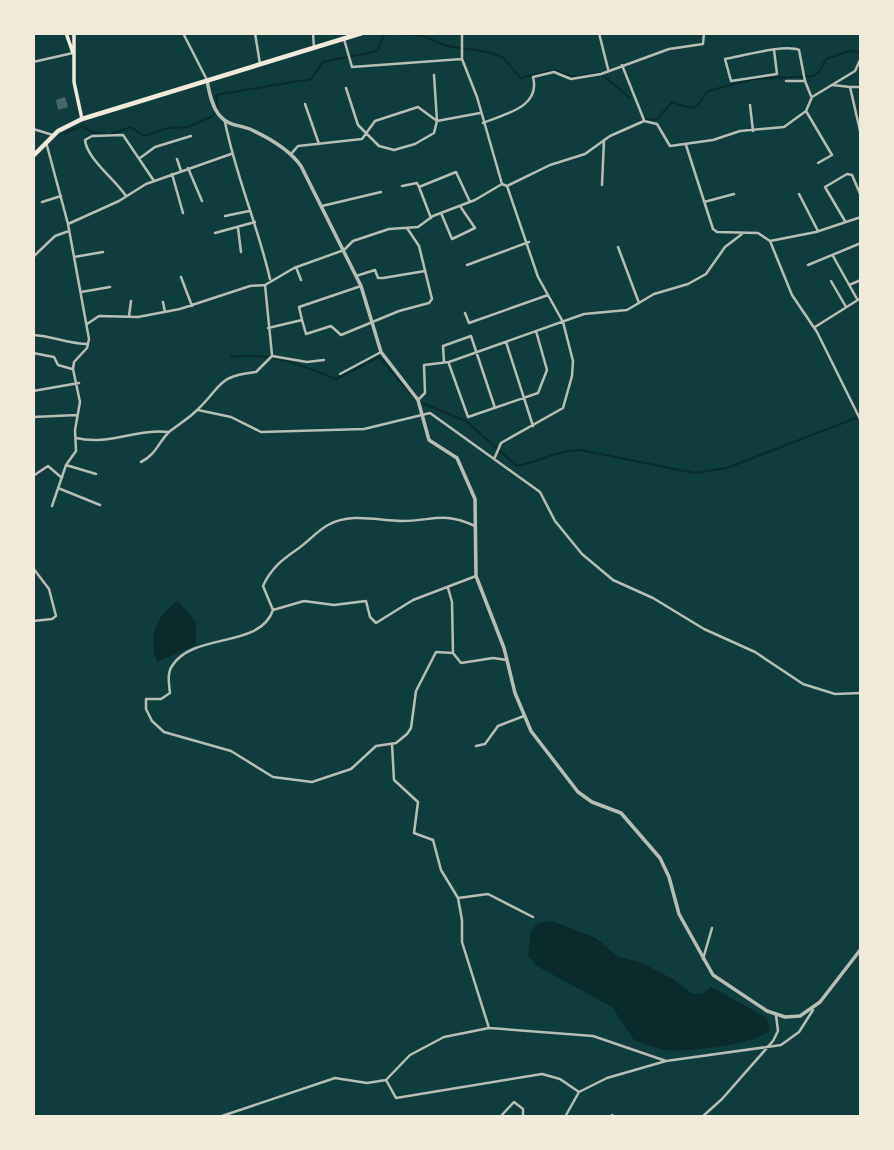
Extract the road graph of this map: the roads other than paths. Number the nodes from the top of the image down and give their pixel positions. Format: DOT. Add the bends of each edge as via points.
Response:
graph roads {
  1 [pos="66,33"];
  2 [pos="74,33"];
  3 [pos="254,33"];
  4 [pos="313,33"];
  5 [pos="362,33"];
  6 [pos="461,33"];
  7 [pos="599,33"];
  8 [pos="704,33"];
  9 [pos="192,34"];
  10 [pos="184,35"];
  11 [pos="344,39"];
  12 [pos="314,48"];
  13 [pos="774,50"];
  14 [pos="73,53"];
  15 [pos="861,58"];
  16 [pos="462,59"];
  17 [pos="33,62"];
  18 [pos="260,64"];
  19 [pos="622,65"];
  20 [pos="608,69"];
  21 [pos="434,75"];
  22 [pos="804,79"];
  23 [pos="207,80"];
  24 [pos="786,81"];
  25 [pos="830,85"];
  26 [pos="850,87"];
  27 [pos="861,87"];
  28 [pos="346,88"];
  29 [pos="812,97"];
  30 [pos="305,104"];
  31 [pos="750,105"];
  32 [pos="806,111"];
  33 [pos="480,113"];
  34 [pos="82,119"];
  35 [pos="225,121"];
  36 [pos="437,121"];
  37 [pos="644,121"];
  38 [pos="483,122"];
  39 [pos="33,129"];
  40 [pos="753,131"];
  41 [pos="368,133"];
  42 [pos="53,135"];
  43 [pos="861,135"];
  44 [pos="191,136"];
  45 [pos="604,140"];
  46 [pos="46,142"];
  47 [pos="319,144"];
  48 [pos="686,145"];
  49 [pos="291,153"];
  50 [pos="231,154"];
  51 [pos="33,156"];
  52 [pos="140,158"];
  53 [pos="177,159"];
  54 [pos="818,163"];
  55 [pos="188,168"];
  56 [pos="181,171"];
  57 [pos="172,174"];
  58 [pos="153,181"];
  59 [pos="502,184"];
  60 [pos="602,185"];
  61 [pos="402,186"];
  62 [pos="507,186"];
  63 [pos="419,187"];
  64 [pos="381,192"];
  65 [pos="734,194"];
  66 [pos="799,194"];
  67 [pos="61,196"];
  68 [pos="861,196"];
  69 [pos="126,197"];
  70 [pos="202,201"];
  71 [pos="42,202"];
  72 [pos="470,202"];
  73 [pos="703,203"];
  74 [pos="322,206"];
  75 [pos="460,206"];
  76 [pos="249,211"];
  77 [pos="183,213"];
  78 [pos="441,213"];
  79 [pos="225,216"];
  80 [pos="861,217"];
  81 [pos="431,218"];
  82 [pos="845,220"];
  83 [pos="255,222"];
  84 [pos="68,224"];
  85 [pos="238,227"];
  86 [pos="407,228"];
  87 [pos="69,231"];
  88 [pos="818,231"];
  89 [pos="215,233"];
  90 [pos="742,234"];
  91 [pos="770,241"];
  92 [pos="528,242"];
  93 [pos="861,243"];
  94 [pos="618,247"];
  95 [pos="344,250"];
  96 [pos="241,251"];
  97 [pos="103,252"];
  98 [pos="833,255"];
  99 [pos="33,257"];
  100 [pos="74,257"];
  101 [pos="467,265"];
  102 [pos="808,265"];
  103 [pos="296,267"];
  104 [pos="425,271"];
  105 [pos="356,276"];
  106 [pos="181,277"];
  107 [pos="270,279"];
  108 [pos="301,280"];
  109 [pos="861,280"];
  110 [pos="831,281"];
  111 [pos="265,285"];
  112 [pos="849,285"];
  113 [pos="361,286"];
  114 [pos="110,287"];
  115 [pos="80,292"];
  116 [pos="548,295"];
  117 [pos="859,298"];
  118 [pos="131,301"];
  119 [pos="163,302"];
  120 [pos="639,303"];
  121 [pos="191,306"];
  122 [pos="846,307"];
  123 [pos="165,312"];
  124 [pos="465,313"];
  125 [pos="129,316"];
  126 [pos="302,320"];
  127 [pos="563,322"];
  128 [pos="370,323"];
  129 [pos="86,324"];
  130 [pos="814,327"];
  131 [pos="268,328"];
  132 [pos="536,331"];
  133 [pos="33,335"];
  134 [pos="506,342"];
  135 [pos="88,344"];
  136 [pos="381,352"];
  137 [pos="477,352"];
  138 [pos="33,353"];
  139 [pos="272,356"];
  140 [pos="324,360"];
  141 [pos="446,362"];
  142 [pos="73,369"];
  143 [pos="340,374"];
  144 [pos="79,383"];
  145 [pos="33,391"];
  146 [pos="525,399"];
  147 [pos="418,400"];
  148 [pos="495,408"];
  149 [pos="198,410"];
  150 [pos="425,414"];
  151 [pos="77,415"];
  152 [pos="33,417"];
  153 [pos="861,421"];
  154 [pos="533,426"];
  155 [pos="169,432"];
  156 [pos="76,438"];
  157 [pos="495,457"];
  158 [pos="141,462"];
  159 [pos="66,465"];
  160 [pos="96,474"];
  161 [pos="34,475"];
  162 [pos="62,478"];
  163 [pos="58,488"];
  164 [pos="100,505"];
  165 [pos="52,506"];
  166 [pos="475,526"];
  167 [pos="33,568"];
  168 [pos="476,576"];
  169 [pos="448,587"];
  170 [pos="273,610"];
  171 [pos="33,621"];
  172 [pos="453,653"];
  173 [pos="508,660"];
  174 [pos="861,693"];
  175 [pos="524,716"];
  176 [pos="392,744"];
  177 [pos="476,746"];
  178 [pos="458,898"];
  179 [pos="533,917"];
  180 [pos="712,928"];
  181 [pos="861,949"];
  182 [pos="704,958"];
  183 [pos="813,1010"];
  184 [pos="776,1015"];
  185 [pos="489,1028"];
  186 [pos="766,1049"];
  187 [pos="666,1061"];
  188 [pos="386,1080"];
  189 [pos="579,1091"];
  190 [pos="222,1116"];
  191 [pos="500,1117"];
  192 [pos="523,1117"];
  193 [pos="565,1117"];
  194 [pos="702,1117"];
  1 -- 14 [label="main road"];
  2 -- 14 [label="main road"];
  3 -- 18 [label="street"];
  4 -- 12 [label="street"];
  5 -- 11 [label="highway"];
  6 -- 16 [label="street"];
  7 -- 20 [label="street"];
  8 -- 19 [label="street" via="703,44 680,45"];
  9 -- 10 [label="street"];
  10 -- 23 [label="street"];
  11 -- 12 [label="highway"];
  11 -- 16 [label="street" via="352,67"];
  12 -- 18 [label="highway"];
  13 -- 13 [label="street" via="725,59 731,81 777,74"];
  13 -- 22 [label="street" via="799,50"];
  14 -- 17 [label="street"];
  14 -- 34 [label="main road"];
  15 -- 25 [label="street" via="855,71"];
  16 -- 33 [label="street"];
  18 -- 23 [label="highway"];
  19 -- 20 [label="street"];
  19 -- 37 [label="street"];
  20 -- 38 [label="street" via="571,79 554,72 533,77 536,91 531,99 519,109"];
  21 -- 36 [label="street"];
  22 -- 24 [label="street"];
  22 -- 29 [label="street"];
  23 -- 34 [label="highway"];
  23 -- 35 [label="street" via="215,110"];
  25 -- 26 [label="street"];
  25 -- 29 [label="street"];
  26 -- 27 [label="street"];
  26 -- 43 [label="street"];
  28 -- 41 [label="street" via="358,125"];
  29 -- 32 [label="street"];
  30 -- 47 [label="street"];
  31 -- 40 [label="street"];
  32 -- 40 [label="street" via="784,127"];
  32 -- 54 [label="street" via="832,155"];
  33 -- 36 [label="street"];
  33 -- 38 [label="street"];
  34 -- 42 [label="highway"];
  35 -- 49 [label="street" via="252,130"];
  35 -- 50 [label="street"];
  36 -- 41 [label="street" via="418,107 375,121"];
  36 -- 41 [label="street" via="429,137 394,149 379,146"];
  37 -- 45 [label="street"];
  37 -- 48 [label="street" via="657,124 670,146"];
  38 -- 59 [label="street"];
  39 -- 42 [label="street"];
  40 -- 48 [label="street"];
  41 -- 47 [label="street" via="362,139"];
  42 -- 46 [label="highway"];
  44 -- 52 [label="street" via="155,147"];
  45 -- 60 [label="street"];
  45 -- 62 [label="street" via="585,154"];
  46 -- 51 [label="highway"];
  46 -- 67 [label="street"];
  47 -- 49 [label="street" via="298,146"];
  48 -- 73 [label="street"];
  49 -- 74 [label="street"];
  50 -- 55 [label="street"];
  50 -- 76 [label="street"];
  52 -- 58 [label="street"];
  52 -- 69 [label="street" via="123,135 85,140 87,150"];
  53 -- 56 [label="street"];
  55 -- 56 [label="street"];
  55 -- 70 [label="street"];
  56 -- 57 [label="street"];
  57 -- 58 [label="street"];
  57 -- 77 [label="street"];
  58 -- 69 [label="street"];
  59 -- 62 [label="street"];
  59 -- 72 [label="street"];
  61 -- 63 [label="street" via="417,183"];
  62 -- 92 [label="street"];
  63 -- 72 [label="street" via="456,172"];
  63 -- 81 [label="street"];
  64 -- 74 [label="street"];
  65 -- 73 [label="street"];
  66 -- 88 [label="street"];
  67 -- 71 [label="street"];
  67 -- 84 [label="street"];
  68 -- 82 [label="street" via="852,175 825,187"];
  69 -- 84 [label="street"];
  72 -- 75 [label="street"];
  73 -- 90 [label="street" via="717,232"];
  74 -- 95 [label="street"];
  75 -- 78 [label="street"];
  75 -- 78 [label="street" via="475,228 452,239"];
  76 -- 79 [label="street"];
  76 -- 83 [label="street"];
  78 -- 81 [label="street"];
  80 -- 82 [label="street"];
  81 -- 86 [label="street"];
  82 -- 88 [label="street"];
  83 -- 85 [label="street"];
  83 -- 107 [label="street"];
  84 -- 87 [label="street"];
  85 -- 89 [label="street"];
  85 -- 96 [label="street"];
  86 -- 95 [label="street" via="353,241"];
  86 -- 104 [label="street" via="419,246"];
  87 -- 99 [label="street" via="55,236"];
  87 -- 100 [label="street"];
  88 -- 91 [label="street"];
  90 -- 91 [label="street" via="758,233"];
  90 -- 120 [label="street" via="725,247 706,274"];
  91 -- 130 [label="street" via="792,295"];
  92 -- 101 [label="street"];
  92 -- 116 [label="street"];
  93 -- 98 [label="street"];
  94 -- 120 [label="street"];
  95 -- 103 [label="street"];
  95 -- 105 [label="street"];
  97 -- 100 [label="street"];
  98 -- 102 [label="street"];
  98 -- 112 [label="street"];
  100 -- 115 [label="street"];
  103 -- 107 [label="street"];
  103 -- 108 [label="street"];
  104 -- 105 [label="street" via="379,278 375,270"];
  104 -- 128 [label="street" via="429,303"];
  105 -- 113 [label="street"];
  106 -- 121 [label="street"];
  107 -- 111 [label="street"];
  109 -- 112 [label="street"];
  110 -- 122 [label="street"];
  111 -- 121 [label="street"];
  111 -- 131 [label="street"];
  112 -- 117 [label="street"];
  113 -- 126 [label="street" via="299,307"];
  113 -- 128 [label="street"];
  114 -- 115 [label="street"];
  115 -- 129 [label="street"];
  116 -- 124 [label="street" via="469,323"];
  116 -- 127 [label="street"];
  117 -- 122 [label="street"];
  118 -- 125 [label="street"];
  119 -- 123 [label="street"];
  120 -- 127 [label="street" via="627,310 596,312"];
  121 -- 123 [label="street"];
  122 -- 130 [label="street"];
  123 -- 125 [label="street"];
  125 -- 129 [label="street" via="99,316"];
  126 -- 128 [label="street" via="306,334 331,326 338,336"];
  126 -- 131 [label="street"];
  127 -- 132 [label="street"];
  127 -- 154 [label="street" via="573,361 570,392 563,408"];
  128 -- 136 [label="street"];
  129 -- 135 [label="street"];
  130 -- 153 [label="street"];
  131 -- 139 [label="street"];
  132 -- 134 [label="street"];
  132 -- 146 [label="street" via="547,370 538,393"];
  133 -- 135 [label="street"];
  134 -- 137 [label="street"];
  134 -- 146 [label="street"];
  135 -- 142 [label="street"];
  136 -- 143 [label="street"];
  136 -- 147 [label="street"];
  137 -- 141 [label="street"];
  137 -- 141 [label="street" via="471,336 443,346"];
  137 -- 148 [label="street"];
  138 -- 142 [label="street" via="54,357 65,370"];
  139 -- 140 [label="street"];
  139 -- 149 [label="street" via="256,372 221,380"];
  141 -- 147 [label="street" via="424,365 425,393"];
  141 -- 148 [label="street" via="468,417"];
  142 -- 144 [label="street"];
  144 -- 145 [label="street"];
  144 -- 151 [label="street"];
  146 -- 148 [label="street"];
  146 -- 154 [label="street"];
  147 -- 150 [label="street"];
  149 -- 150 [label="street" via="261,432 364,429"];
  149 -- 155 [label="street"];
  150 -- 157 [label="street"];
  150 -- 166 [label="street" via="429,440 457,458 462,467 475,499"];
  151 -- 152 [label="street"];
  151 -- 156 [label="street"];
  154 -- 157 [label="street" via="500,446"];
  155 -- 156 [label="street" via="98,441"];
  155 -- 158 [label="street" via="158,449"];
  156 -- 159 [label="street" via="76,451"];
  157 -- 174 [label="street" via="540,492 555,521 582,554 613,580 755,652 803,684 835,694"];
  159 -- 160 [label="street"];
  159 -- 162 [label="street"];
  161 -- 162 [label="street" via="48,466"];
  162 -- 163 [label="street"];
  163 -- 164 [label="street"];
  163 -- 165 [label="street"];
  166 -- 168 [label="street"];
  166 -- 170 [label="street" via="434,516 332,523 273,569 263,586"];
  167 -- 171 [label="street" via="50,589 56,616"];
  168 -- 169 [label="street"];
  168 -- 173 [label="street"];
  169 -- 170 [label="street" via="413,600 376,623 366,601 334,605 304,601"];
  169 -- 172 [label="street"];
  170 -- 176 [label="street" via="243,637 206,644 177,660 171,667 170,692 144,702 157,728 231,751 264,774 306,782 345,772 376,746"];
  172 -- 173 [label="street" via="461,663"];
  172 -- 176 [label="street" via="436,652 416,691 411,727"];
  173 -- 175 [label="street"];
  175 -- 177 [label="street" via="498,726 485,744"];
  175 -- 182 [label="street" via="542,750 578,792 621,813 660,858 679,914"];
  176 -- 178 [label="street" via="394,780 418,803 414,833 433,839 440,870"];
  178 -- 179 [label="street" via="488,894"];
  178 -- 185 [label="street" via="462,942"];
  180 -- 182 [label="street"];
  181 -- 183 [label="street"];
  182 -- 184 [label="street" via="720,981"];
  183 -- 184 [label="street" via="800,1016"];
  183 -- 186 [label="street" via="790,1040"];
  184 -- 186 [label="street" via="778,1031"];
  185 -- 187 [label="street" via="593,1036"];
  185 -- 188 [label="street" via="449,1035 410,1055"];
  186 -- 187 [label="street"];
  186 -- 194 [label="street"];
  187 -- 189 [label="street"];
  188 -- 189 [label="street" via="396,1098 542,1074"];
  188 -- 190 [label="street" via="367,1083 335,1078"];
  189 -- 193 [label="street"];
  191 -- 192 [label="street" via="514,1102 523,1109"];
}
